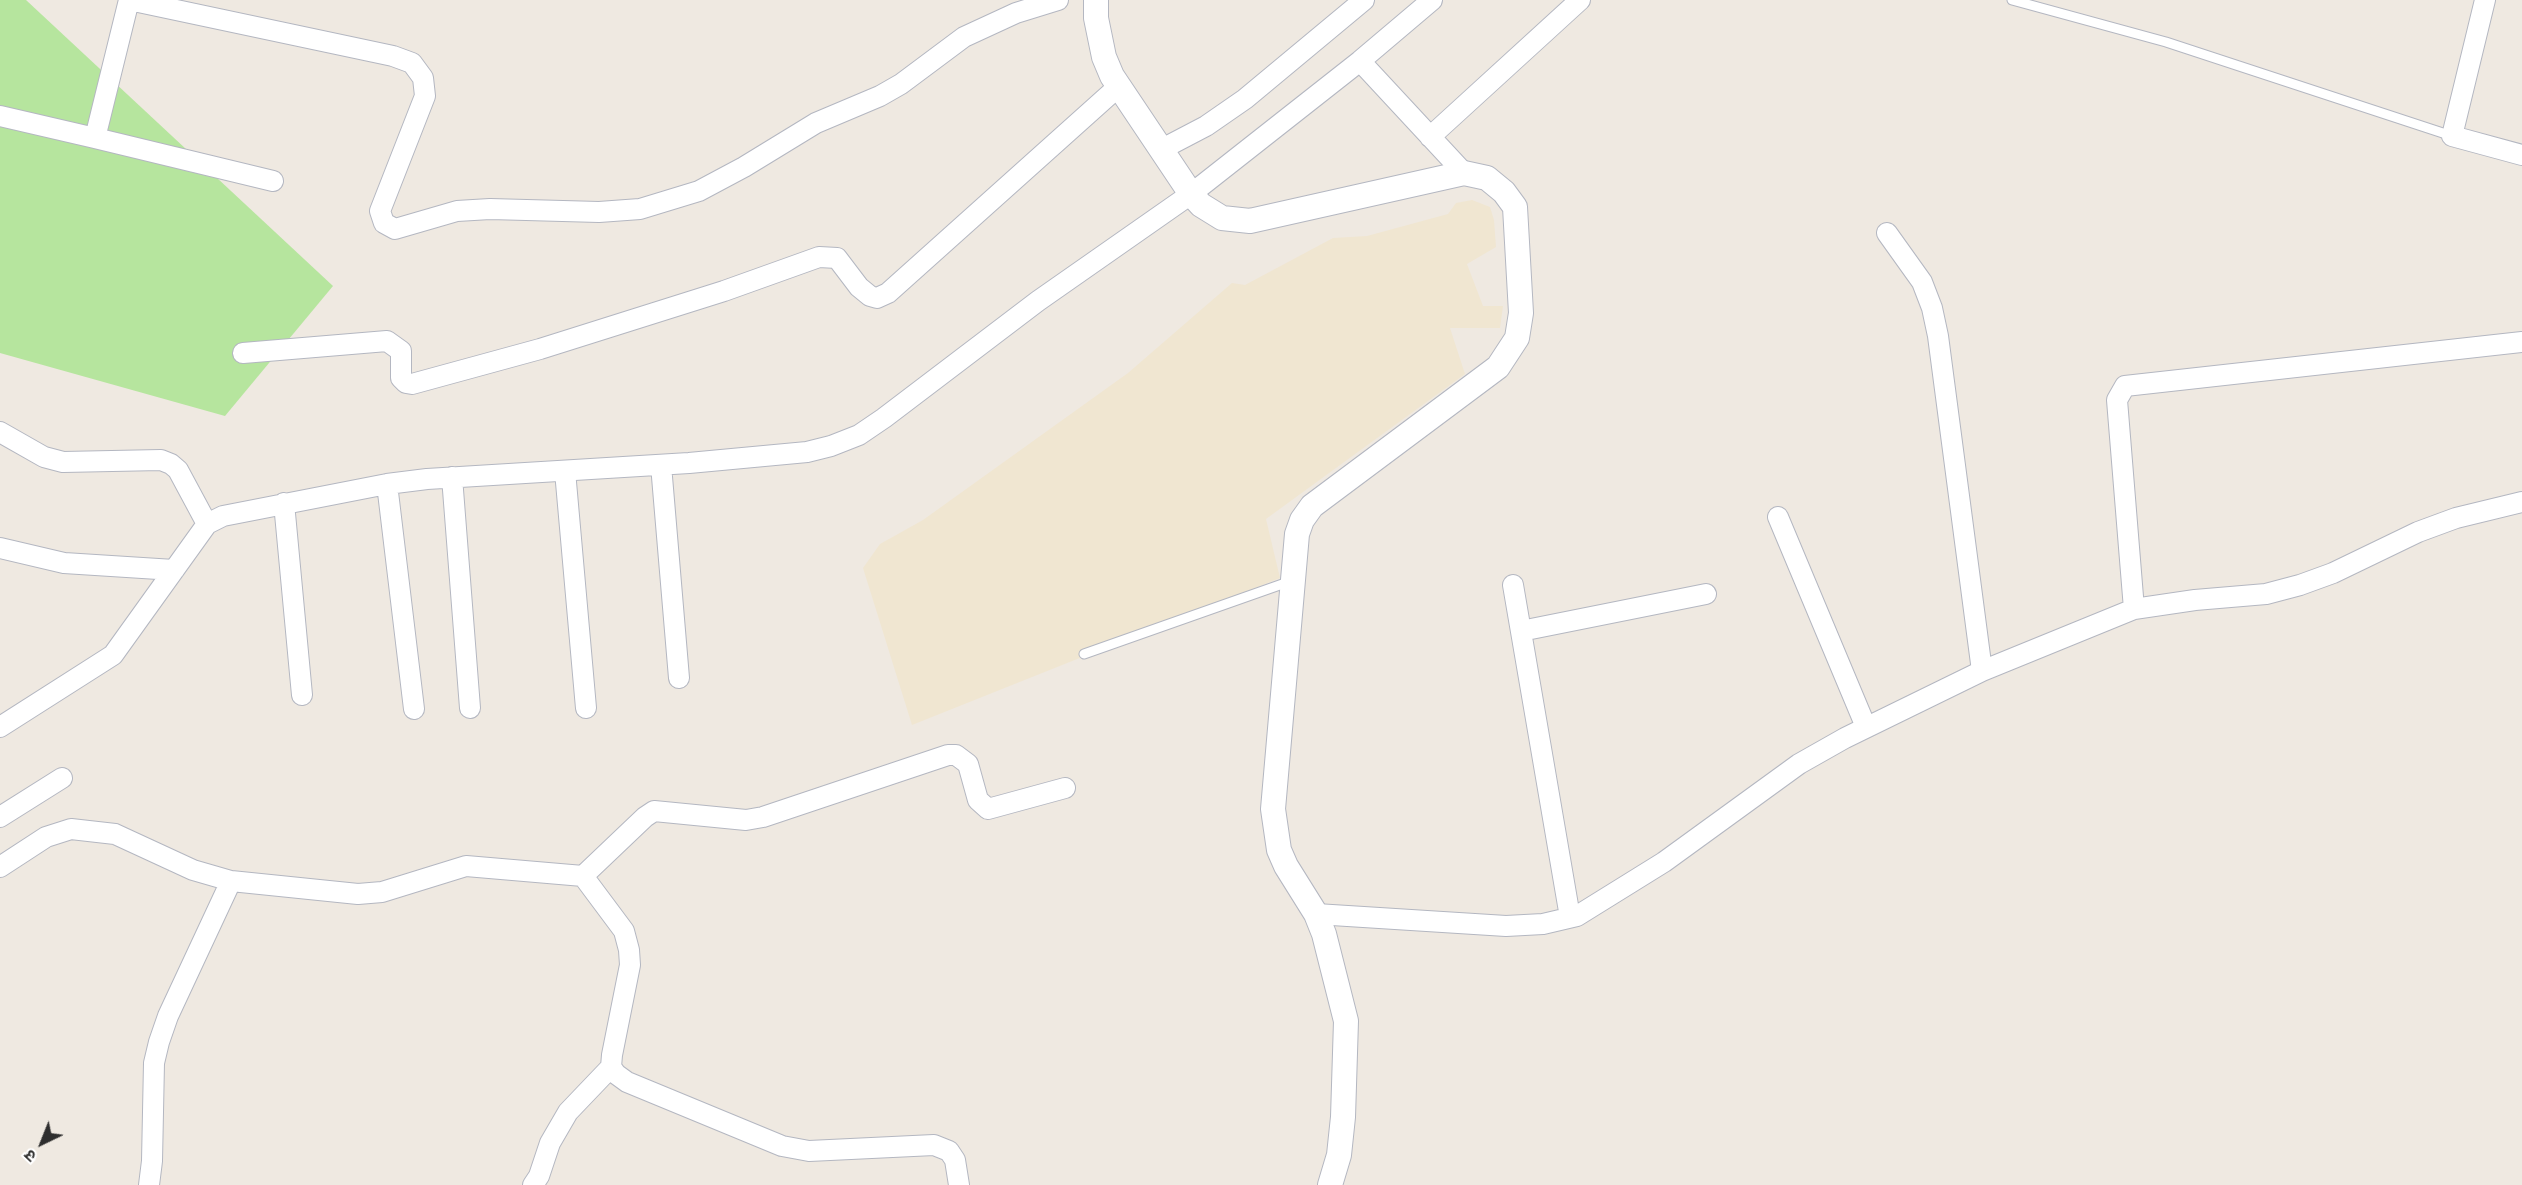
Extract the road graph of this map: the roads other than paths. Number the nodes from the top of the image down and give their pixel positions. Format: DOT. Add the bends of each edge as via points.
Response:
graph roads {
  1 [pos="129,0"];
  2 [pos="1058,0"];
  3 [pos="1096,0"];
  4 [pos="1364,0"];
  5 [pos="1432,0"];
  6 [pos="1580,0"];
  7 [pos="2012,0"];
  8 [pos="2485,0"];
  9 [pos="1360,61"];
  10 [pos="1119,86"];
  11 [pos="0,116"];
  12 [pos="2451,136"];
  13 [pos="1430,137"];
  14 [pos="95,138"];
  15 [pos="1164,153"];
  16 [pos="2522,155"];
  17 [pos="1464,173"];
  18 [pos="273,181"];
  19 [pos="1187,189"];
  20 [pos="1887,233"];
  21 [pos="2522,342"];
  22 [pos="243,353"];
  23 [pos="0,432"];
  24 [pos="661,465"];
  25 [pos="565,471"];
  26 [pos="452,477"];
  27 [pos="387,484"];
  28 [pos="2522,502"];
  29 [pos="284,503"];
  30 [pos="1778,517"];
  31 [pos="207,524"];
  32 [pos="0,548"];
  33 [pos="174,570"];
  34 [pos="1292,581"];
  35 [pos="1513,585"];
  36 [pos="1706,594"];
  37 [pos="2134,609"];
  38 [pos="1521,631"];
  39 [pos="1084,654"];
  40 [pos="1982,671"];
  41 [pos="679,678"];
  42 [pos="302,695"];
  43 [pos="470,708"];
  44 [pos="586,708"];
  45 [pos="414,709"];
  46 [pos="0,727"];
  47 [pos="1866,727"];
  48 [pos="62,778"];
  49 [pos="1065,788"];
  50 [pos="0,817"];
  51 [pos="0,867"];
  52 [pos="583,876"];
  53 [pos="231,881"];
  54 [pos="1316,914"];
  55 [pos="1570,917"];
  56 [pos="611,1067"];
  57 [pos="149,1185"];
  58 [pos="533,1185"];
  59 [pos="959,1185"];
  60 [pos="1330,1185"];
  1 -- 2 [label="street" via="412,63 423,78 426,96 380,211 384,223 395,230 457,211 599,212 639,208 689,194 744,167 816,123 880,96 964,37 1016,13"];
  1 -- 14 [label="street"];
  3 -- 10 [label="street" via="1104,57"];
  4 -- 15 [label="street" via="1245,99"];
  5 -- 9 [label="street"];
  6 -- 13 [label="street"];
  7 -- 12 [label="lane" via="2166,42"];
  8 -- 12 [label="street"];
  9 -- 13 [label="street"];
  9 -- 19 [label="street"];
  10 -- 15 [label="street"];
  10 -- 22 [label="street" via="888,293 877,298 859,286 837,258 819,257 562,342 412,384 401,378 401,351 387,341"];
  11 -- 14 [label="street"];
  12 -- 16 [label="street"];
  13 -- 17 [label="street"];
  14 -- 18 [label="street"];
  15 -- 19 [label="street"];
  17 -- 19 [label="street" via="1250,221 1222,218 1201,205"];
  17 -- 34 [label="street" via="1487,178 1515,207 1521,313 1516,338 1498,368 1312,507 1297,534"];
  19 -- 24 [label="street" via="859,435 807,452"];
  20 -- 40 [label="street" via="1922,282 1932,308"];
  21 -- 37 [label="street" via="2125,386 2117,400"];
  23 -- 31 [label="street" via="44,457 63,462 160,460 171,464"];
  24 -- 25 [label="street"];
  24 -- 41 [label="street"];
  25 -- 26 [label="street"];
  25 -- 44 [label="street"];
  26 -- 27 [label="street"];
  26 -- 43 [label="street"];
  27 -- 29 [label="street"];
  27 -- 45 [label="street"];
  28 -- 37 [label="street" via="2418,532 2300,585 2266,594"];
  29 -- 31 [label="street" via="223,516"];
  29 -- 42 [label="street"];
  30 -- 47 [label="street"];
  31 -- 33 [label="street"];
  32 -- 33 [label="street" via="64,563"];
  33 -- 46 [label="street" via="113,655"];
  34 -- 39 [label="lane"];
  34 -- 54 [label="street" via="1273,809 1279,850"];
  35 -- 38 [label="street"];
  36 -- 38 [label="street"];
  37 -- 40 [label="street"];
  38 -- 55 [label="street"];
  40 -- 47 [label="street"];
  47 -- 55 [label="street" via="1799,764 1622,890"];
  48 -- 50 [label="street"];
  49 -- 52 [label="street" via="988,809 978,800 968,764 956,755 948,755 763,817 746,820 654,811"];
  51 -- 53 [label="street" via="46,837 72,829 115,834 193,870"];
  52 -- 53 [label="street" via="466,866 382,892 358,894"];
  52 -- 56 [label="street" via="624,931 629,950 630,965"];
  53 -- 57 [label="street" via="159,1042 154,1063"];
  54 -- 55 [label="street" via="1506,926 1543,924"];
  54 -- 60 [label="street" via="1331,956 1346,1022 1343,1117 1339,1155"];
  56 -- 58 [label="street" via="568,1112"];
  56 -- 59 [label="street" via="627,1082 782,1146 809,1151 934,1145 949,1151 955,1160"];
}
